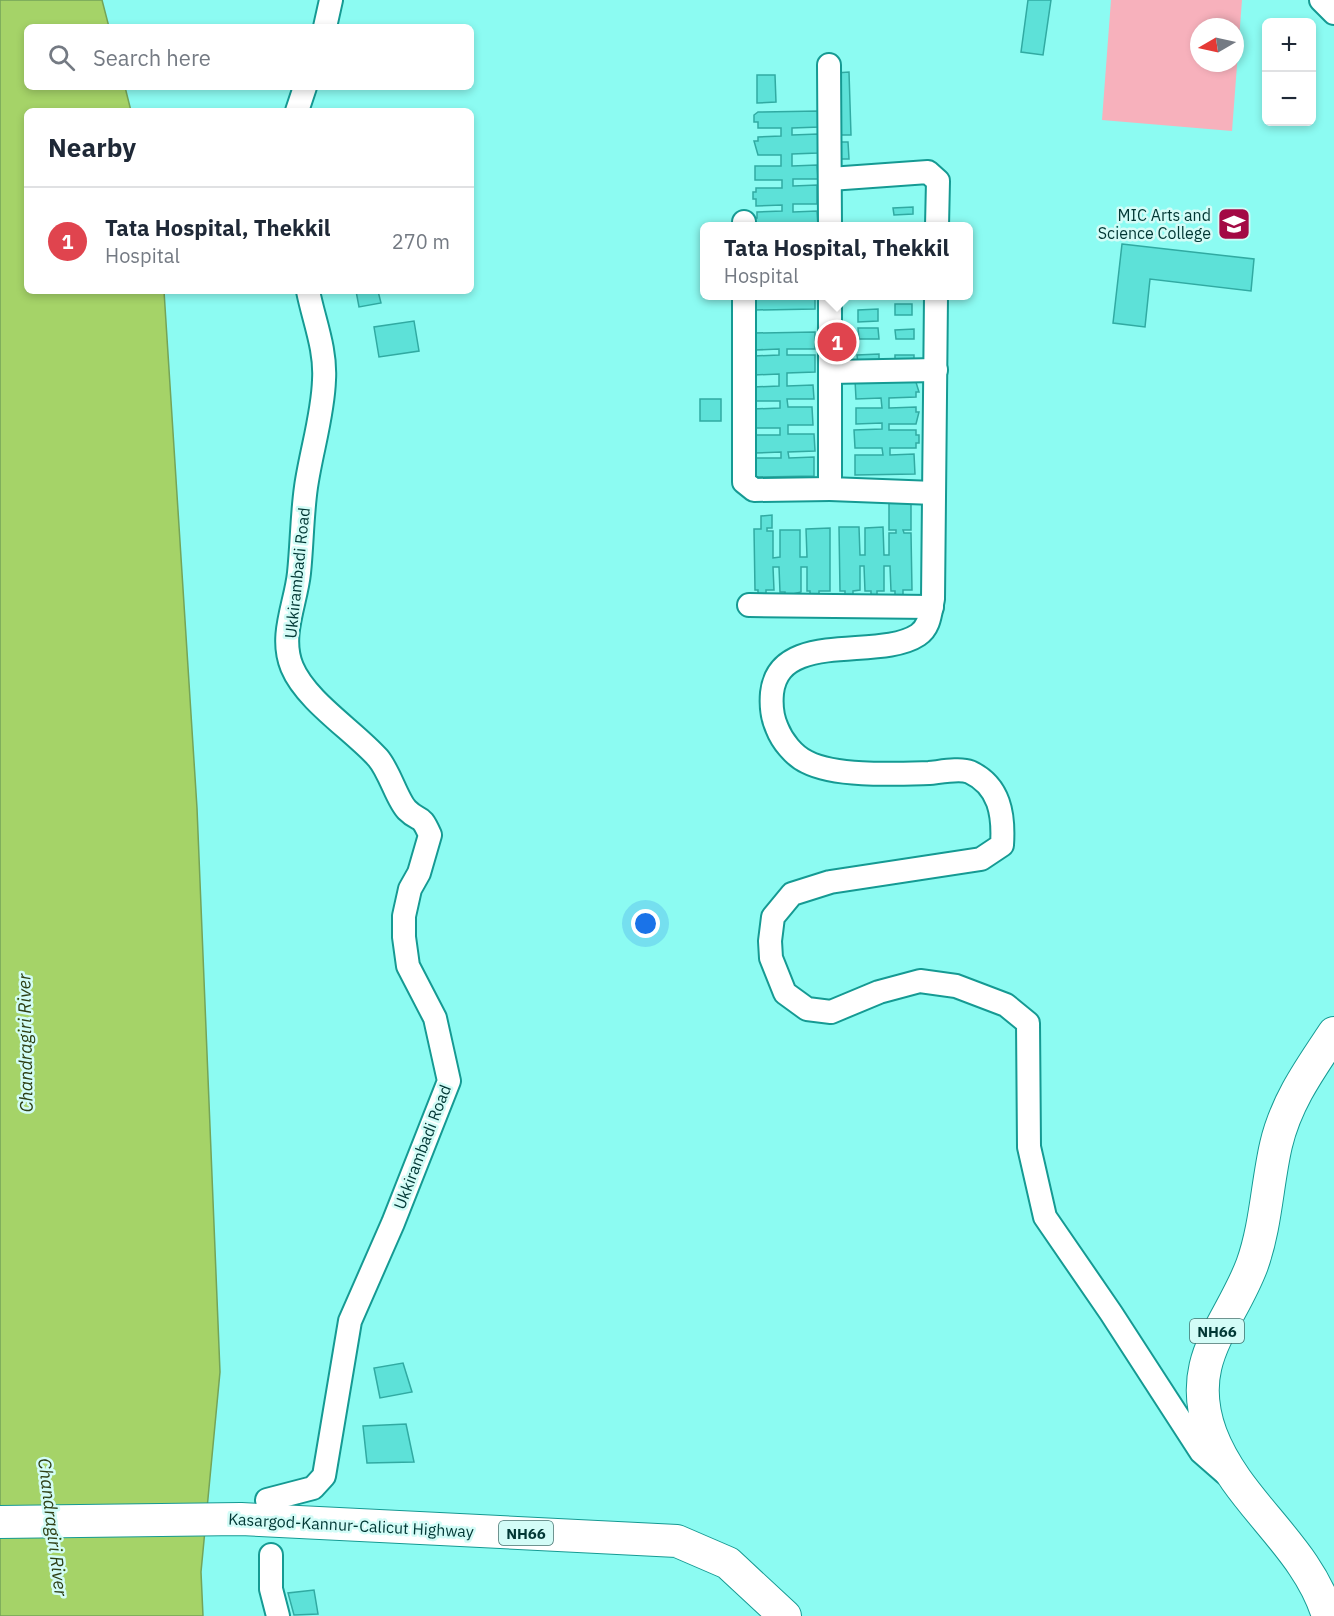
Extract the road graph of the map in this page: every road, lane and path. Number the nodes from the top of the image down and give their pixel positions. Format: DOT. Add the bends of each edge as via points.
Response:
graph roads {
  1 [pos="331,0"];
  2 [pos="1321,0"];
  3 [pos="1334,13"];
  4 [pos="326,24"];
  5 [pos="829,65"];
  6 [pos="304,90"];
  7 [pos="298,108"];
  8 [pos="830,179"];
  9 [pos="830,222"];
  10 [pos="937,222"];
  11 [pos="309,294"];
  12 [pos="744,300"];
  13 [pos="830,300"];
  14 [pos="936,300"];
  15 [pos="936,370"];
  16 [pos="830,372"];
  17 [pos="830,489"];
  18 [pos="934,494"];
  19 [pos="749,605"];
  20 [pos="932,607"];
  21 [pos="1334,1033"];
  22 [pos="1240,1485"];
  23 [pos="256,1519"];
  24 [pos="0,1522"];
  25 [pos="271,1555"];
  26 [pos="278,1616"];
  27 [pos="785,1616"];
  28 [pos="1328,1616"];
  1 -- 4 [label="street"];
  2 -- 3 [label="street"];
  5 -- 8 [label="street"];
  6 -- 7 [label="street"];
  8 -- 9 [label="street"];
  8 -- 10 [label="street" via="928,172 938,181"];
  11 -- 23 [label="street, Ukkirambadi Road" via="314,324 324,351 324,381 291,610 291,666 343,728 379,759 406,810 423,819 430,835 410,890 404,937 408,966 435,1018 449,1081 350,1321 324,1476 313,1488 267,1500"];
  12 -- 17 [label="street" via="744,482 754,490"];
  13 -- 16 [label="street"];
  14 -- 15 [label="street"];
  15 -- 16 [label="street"];
  15 -- 18 [label="street"];
  16 -- 17 [label="street"];
  17 -- 18 [label="street"];
  18 -- 20 [label="street"];
  19 -- 20 [label="street"];
  20 -- 22 [label="street" via="927,627 916,637 808,654 786,663 774,680 771,704 777,728 791,750 807,762 840,771 968,771 996,792 1004,822 1002,845 981,859 831,882 792,894 773,917 771,958 785,993 807,1009 831,1012 879,992 920,981 956,986 996,1001 1028,1023 1029,1147 1045,1217 1201,1452"];
  21 -- 22 [label="highway, NH66" via="1292,1096 1276,1143 1252,1265 1217,1330 1205,1363 1203,1393 1210,1432 1227,1469"];
  22 -- 28 [label="highway, NH66" via="1302,1563"];
  23 -- 24 [label="highway, Kasargod-Kannur-Calicut Highway / NH66"];
  23 -- 27 [label="highway, Kasargod-Kannur-Calicut Highway / NH66" via="677,1541 728,1563"];
  25 -- 26 [label="street" via="271,1589"];
}
